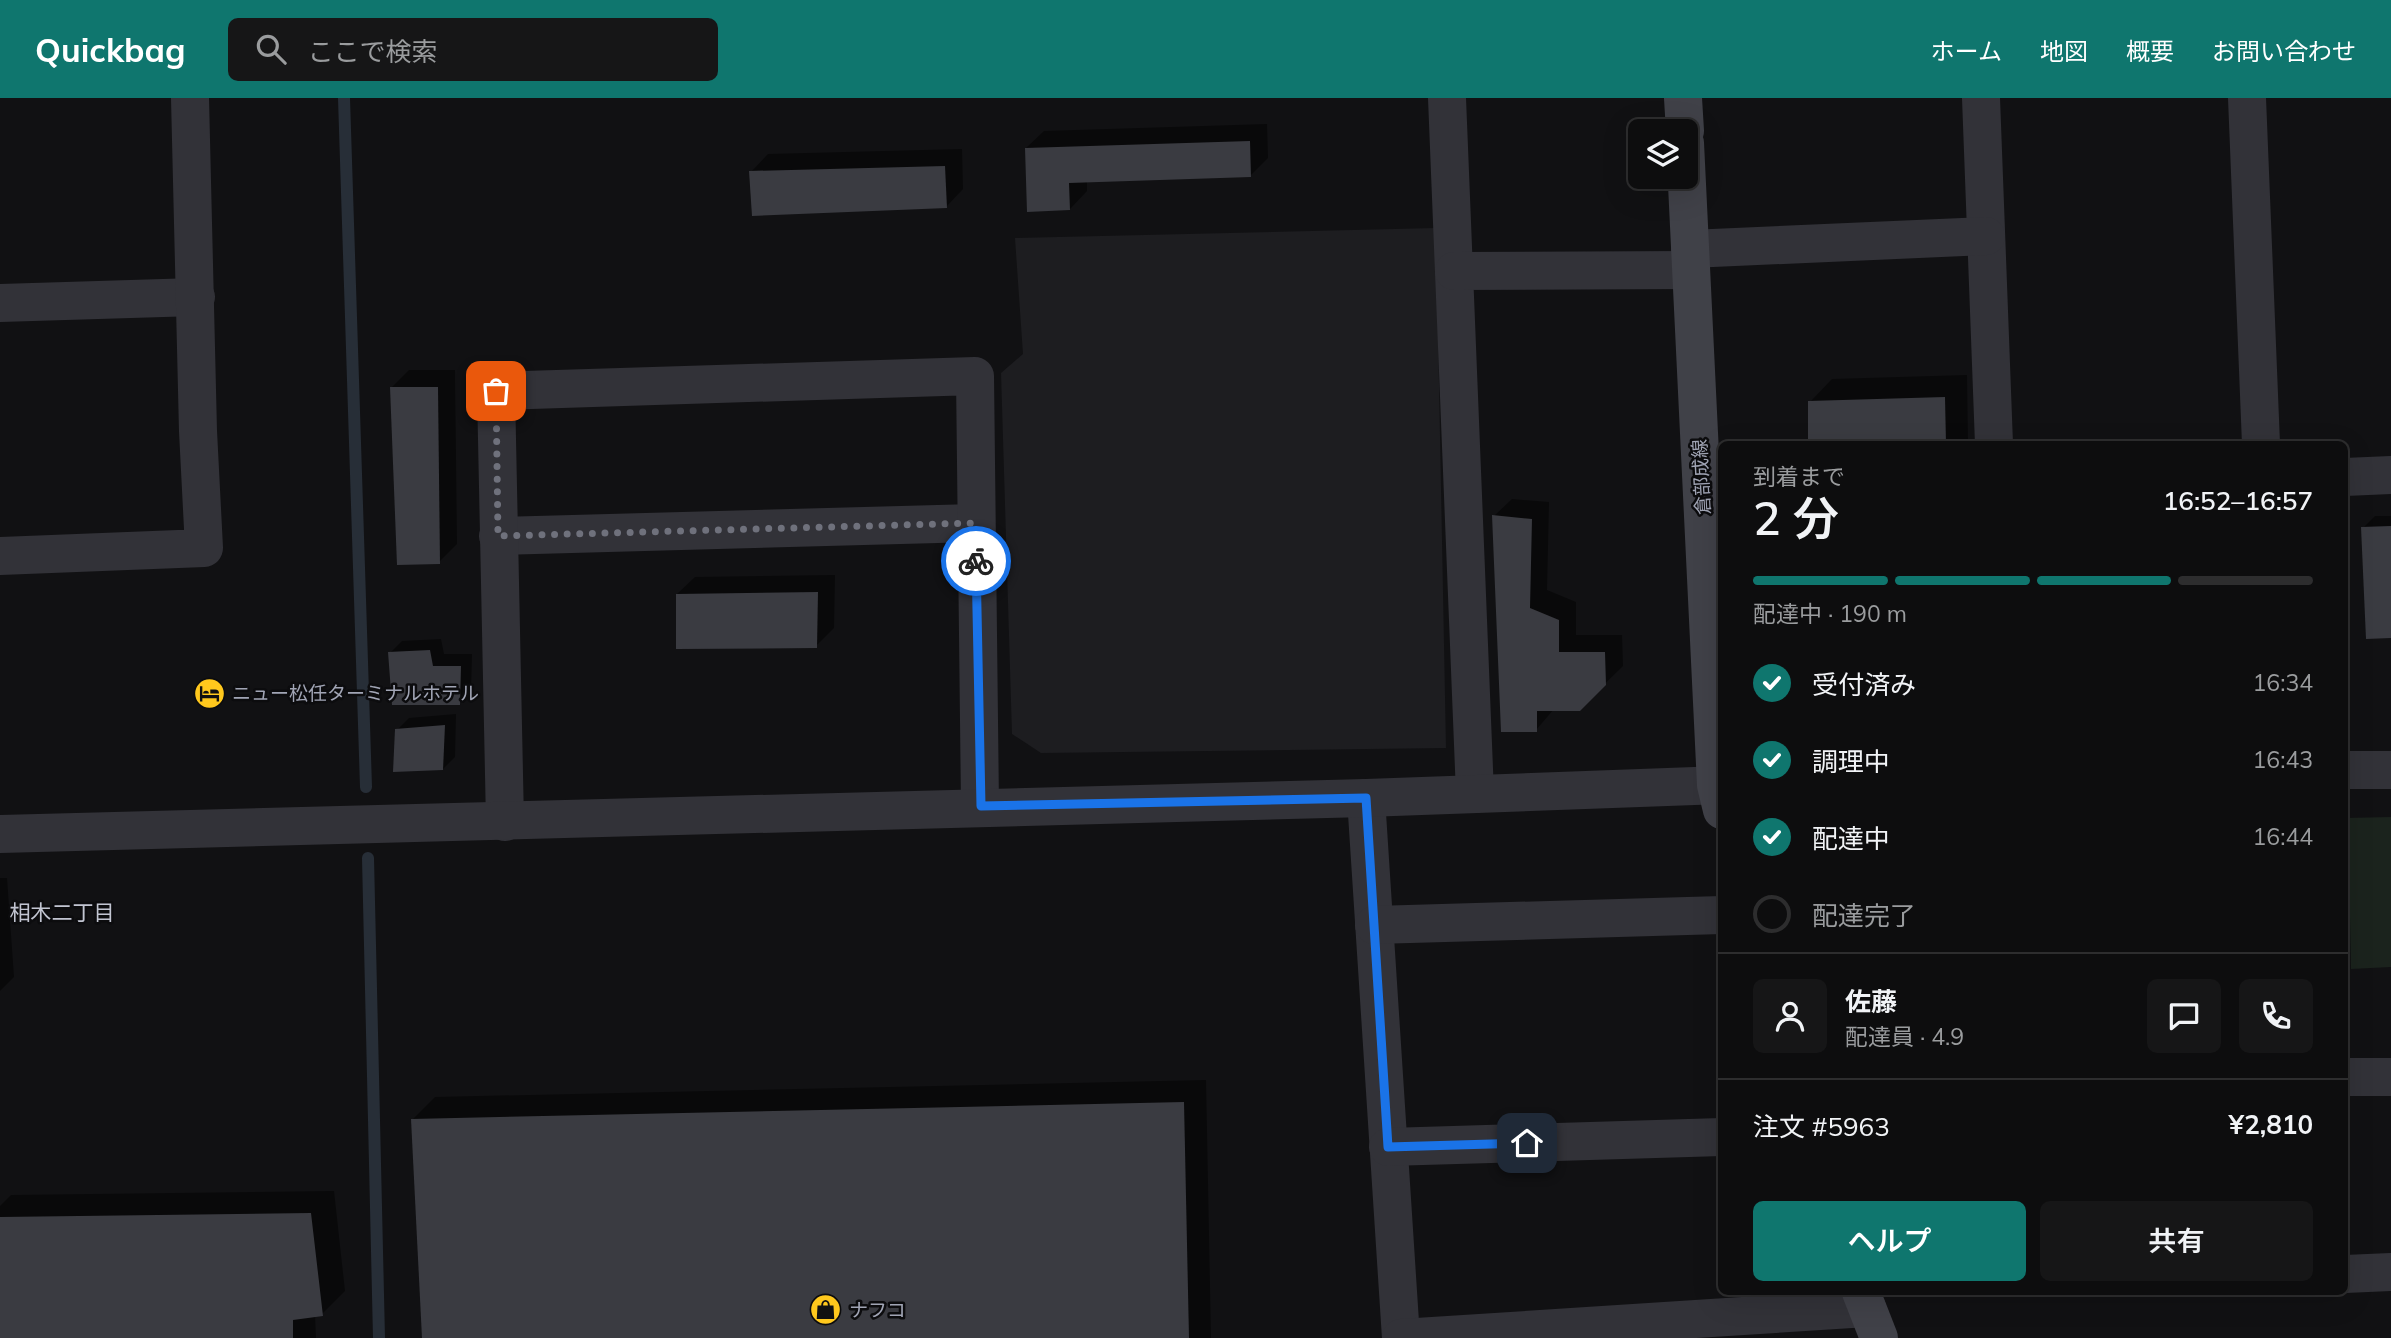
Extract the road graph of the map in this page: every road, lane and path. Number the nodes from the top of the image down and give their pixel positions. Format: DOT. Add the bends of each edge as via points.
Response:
graph roads {
  1 [pos="190,98"];
  2 [pos="1447,98"];
  3 [pos="1683,98"];
  4 [pos="1981,98"];
  5 [pos="2247,98"];
  6 [pos="1684,119"];
  7 [pos="1687,189"];
  8 [pos="1986,236"];
  9 [pos="1691,260"];
  10 [pos="1454,271"];
  11 [pos="196,297"];
  12 [pos="0,303"];
  13 [pos="1994,441"];
  14 [pos="2261,441"];
  15 [pos="2391,475"];
  16 [pos="2348,477"];
  17 [pos="975,523"];
  18 [pos="498,536"];
  19 [pos="0,556"];
  20 [pos="1718,756"];
  21 [pos="2348,770"];
  22 [pos="2391,770"];
  23 [pos="1718,793"];
  24 [pos="1475,794"];
  25 [pos="1366,798"];
  26 [pos="981,806"];
  27 [pos="505,822"];
  28 [pos="0,834"];
  29 [pos="1718,915"];
  30 [pos="1374,925"];
  31 [pos="2391,1076"];
  32 [pos="2348,1077"];
  33 [pos="1718,1137"];
  34 [pos="1388,1147"];
  35 [pos="2391,1272"];
  36 [pos="2348,1274"];
  37 [pos="1869,1313"];
  38 [pos="1401,1338"];
  1 -- 11 [label="street"];
  2 -- 10 [label="street"];
  3 -- 6 [label="main road"];
  4 -- 8 [label="street"];
  5 -- 14 [label="street"];
  7 -- 9 [label="main road, 倉部成線"];
  8 -- 9 [label="street"];
  8 -- 13 [label="street"];
  9 -- 10 [label="street"];
  9 -- 20 [label="main road, 倉部成線"];
  10 -- 24 [label="street"];
  11 -- 12 [label="street"];
  11 -- 19 [label="street" via="204,548"];
  15 -- 16 [label="street"];
  17 -- 18 [label="street"];
  17 -- 18 [label="street" via="975,376 496,391"];
  17 -- 26 [label="street"];
  18 -- 27 [label="street"];
  21 -- 22 [label="street"];
  23 -- 24 [label="street"];
  24 -- 25 [label="street"];
  25 -- 26 [label="street"];
  25 -- 30 [label="street"];
  26 -- 27 [label="street"];
  27 -- 28 [label="street"];
  29 -- 30 [label="street"];
  30 -- 34 [label="street"];
  31 -- 32 [label="street"];
  33 -- 34 [label="street"];
  34 -- 38 [label="street"];
  35 -- 36 [label="street"];
  37 -- 38 [label="street"];
}
